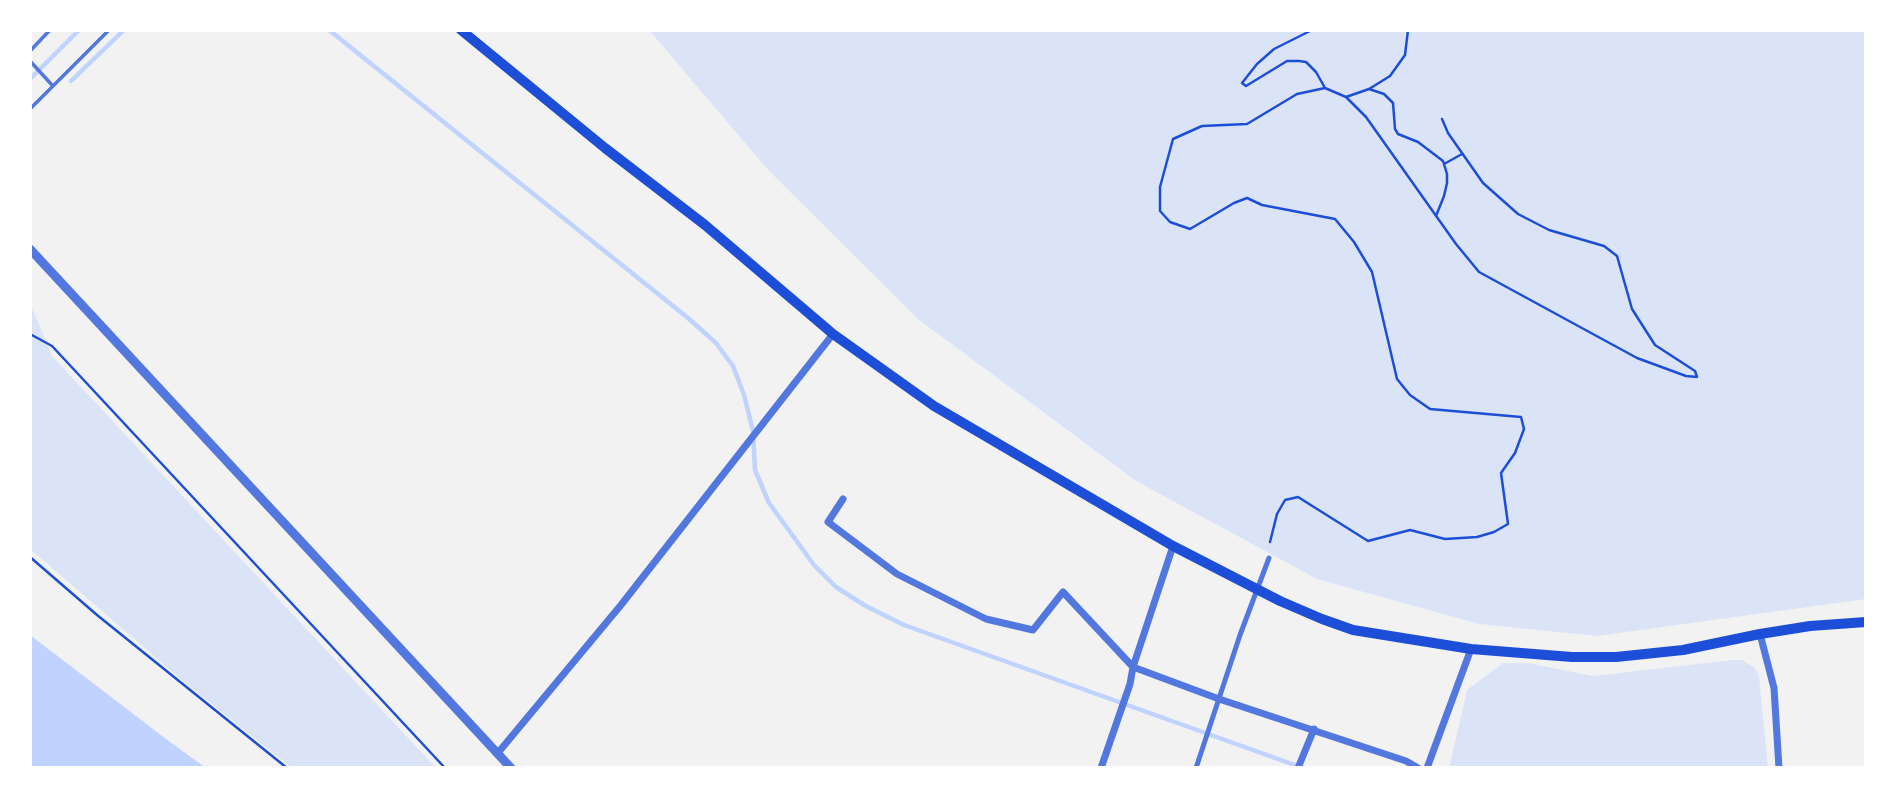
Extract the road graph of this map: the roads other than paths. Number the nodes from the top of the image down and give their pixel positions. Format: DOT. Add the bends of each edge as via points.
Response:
graph roads {
  1 [pos="50,30"];
  2 [pos="109,30"];
  3 [pos="461,30"];
  4 [pos="30,51"];
  5 [pos="30,61"];
  6 [pos="51,83"];
  7 [pos="30,108"];
  8 [pos="30,249"];
  9 [pos="832,334"];
  10 [pos="843,499"];
  11 [pos="1173,546"];
  12 [pos="1269,558"];
  13 [pos="1866,622"];
  14 [pos="1760,634"];
  15 [pos="1471,649"];
  16 [pos="1133,667"];
  17 [pos="1219,699"];
  18 [pos="1314,729"];
  19 [pos="497,754"];
  20 [pos="511,768"];
  21 [pos="1101,768"];
  22 [pos="1196,768"];
  23 [pos="1298,768"];
  24 [pos="1418,768"];
  25 [pos="1427,768"];
  26 [pos="1779,768"];
  1 -- 4 [label="lane"];
  2 -- 6 [label="lane"];
  3 -- 9 [label="main road" via="705,225"];
  5 -- 6 [label="lane"];
  6 -- 7 [label="lane"];
  8 -- 19 [label="street"];
  9 -- 11 [label="main road" via="934,406"];
  9 -- 19 [label="street" via="621,606"];
  10 -- 16 [label="street" via="828,522 897,574 986,619 1033,631 1063,592"];
  11 -- 15 [label="main road" via="1280,601 1353,630"];
  11 -- 16 [label="street"];
  12 -- 17 [label="street"];
  13 -- 14 [label="main road"];
  14 -- 15 [label="main road" via="1683,650 1616,657"];
  14 -- 26 [label="street" via="1774,688"];
  15 -- 25 [label="street"];
  16 -- 17 [label="street"];
  16 -- 21 [label="street"];
  17 -- 18 [label="street"];
  17 -- 22 [label="street"];
  18 -- 23 [label="street"];
  18 -- 24 [label="street"];
  19 -- 20 [label="street"];
}
